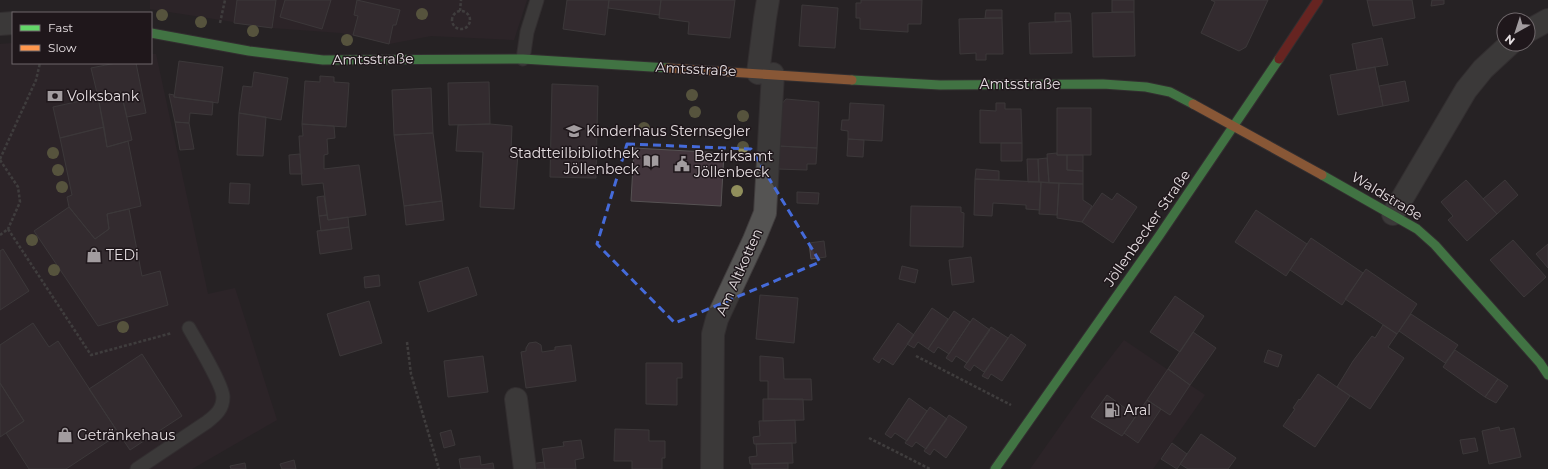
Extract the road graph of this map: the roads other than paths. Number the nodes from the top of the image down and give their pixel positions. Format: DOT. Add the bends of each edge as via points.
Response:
graph roads {
  1 [pos="537,0"];
  2 [pos="768,0"];
  3 [pos="1318,0"];
  4 [pos="1548,20"];
  5 [pos="0,24"];
  6 [pos="12,24"];
  7 [pos="1536,27"];
  8 [pos="152,33"];
  9 [pos="1501,52"];
  10 [pos="523,60"];
  11 [pos="766,74"];
  12 [pos="1235,126"];
  13 [pos="1393,214"];
  14 [pos="189,328"];
  15 [pos="1548,375"];
  16 [pos="516,399"];
  17 [pos="137,469"];
  18 [pos="525,469"];
  19 [pos="712,469"];
  20 [pos="995,469"];
  1 -- 10 [label="lane" via="527,32"];
  2 -- 11 [label="street, Am Altkotten" via="764,18"];
  3 -- 12 [label="street, Jöllenbecker Straße"];
  4 -- 7 [label="street"];
  5 -- 6 [label="street"];
  8 -- 10 [label="street, Amtsstraße" via="249,51 323,60"];
  9 -- 13 [label="street" via="1466,90"];
  10 -- 11 [label="street, Amtsstraße"];
  11 -- 12 [label="street, Amtsstraße" via="940,85 1103,84 1146,87 1170,92"];
  11 -- 19 [label="street, Am Altkotten" via="765,213 712,334"];
  12 -- 13 [label="street, Waldstraße"];
  12 -- 20 [label="street, Jöllenbecker Straße"];
  13 -- 15 [label="street, Waldstraße" via="1417,229 1435,246"];
  14 -- 17 [label="lane" via="219,384 223,396 222,405 217,414 207,422"];
  16 -- 18 [label="street"];
}
